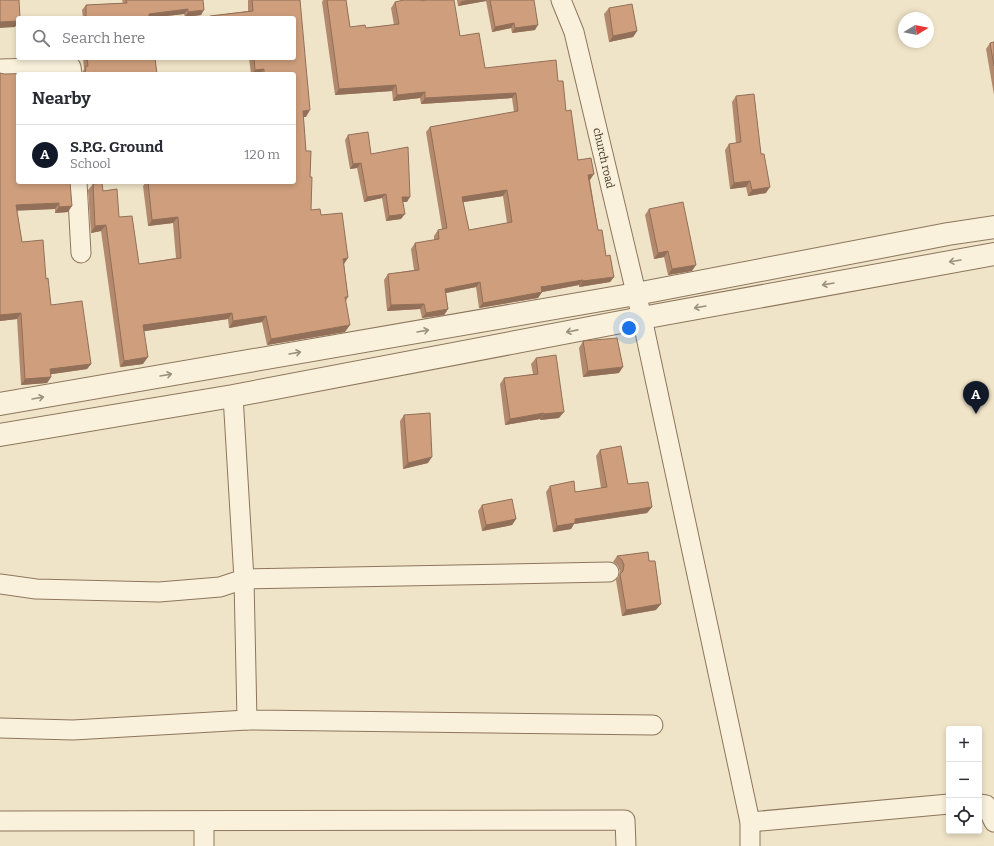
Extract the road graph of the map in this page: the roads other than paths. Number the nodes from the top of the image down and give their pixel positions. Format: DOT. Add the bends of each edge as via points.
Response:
graph roads {
  1 [pos="561,0"];
  2 [pos="0,69"];
  3 [pos="72,72"];
  4 [pos="77,184"];
  5 [pos="994,227"];
  6 [pos="81,253"];
  7 [pos="994,254"];
  8 [pos="636,294"];
  9 [pos="642,318"];
  10 [pos="233,396"];
  11 [pos="0,404"];
  12 [pos="0,435"];
  13 [pos="609,572"];
  14 [pos="244,579"];
  15 [pos="0,584"];
  16 [pos="247,720"];
  17 [pos="653,725"];
  18 [pos="0,728"];
  19 [pos="946,804"];
  20 [pos="982,804"];
  21 [pos="0,821"];
  22 [pos="204,821"];
  23 [pos="750,822"];
  24 [pos="994,822"];
  25 [pos="204,846"];
  26 [pos="626,846"];
  27 [pos="750,846"];
  1 -- 8 [label="street, church road" via="574,32"];
  2 -- 3 [label="street" via="72,67"];
  4 -- 6 [label="street"];
  5 -- 8 [label="street"];
  7 -- 9 [label="street, one-way"];
  8 -- 9 [label="street, church road"];
  11 -- 8 [label="street, one-way"];
  9 -- 10 [label="street, one-way"];
  9 -- 23 [label="street, church road"];
  10 -- 12 [label="street"];
  10 -- 14 [label="street"];
  13 -- 14 [label="street"];
  14 -- 15 [label="street" via="220,587 159,592 36,590"];
  14 -- 16 [label="street"];
  16 -- 17 [label="street"];
  16 -- 18 [label="street" via="72,730"];
  19 -- 23 [label="street"];
  20 -- 24 [label="street" via="986,805"];
  21 -- 22 [label="street"];
  22 -- 25 [label="street"];
  22 -- 26 [label="street" via="625,820"];
  23 -- 27 [label="street, church road"];
}
